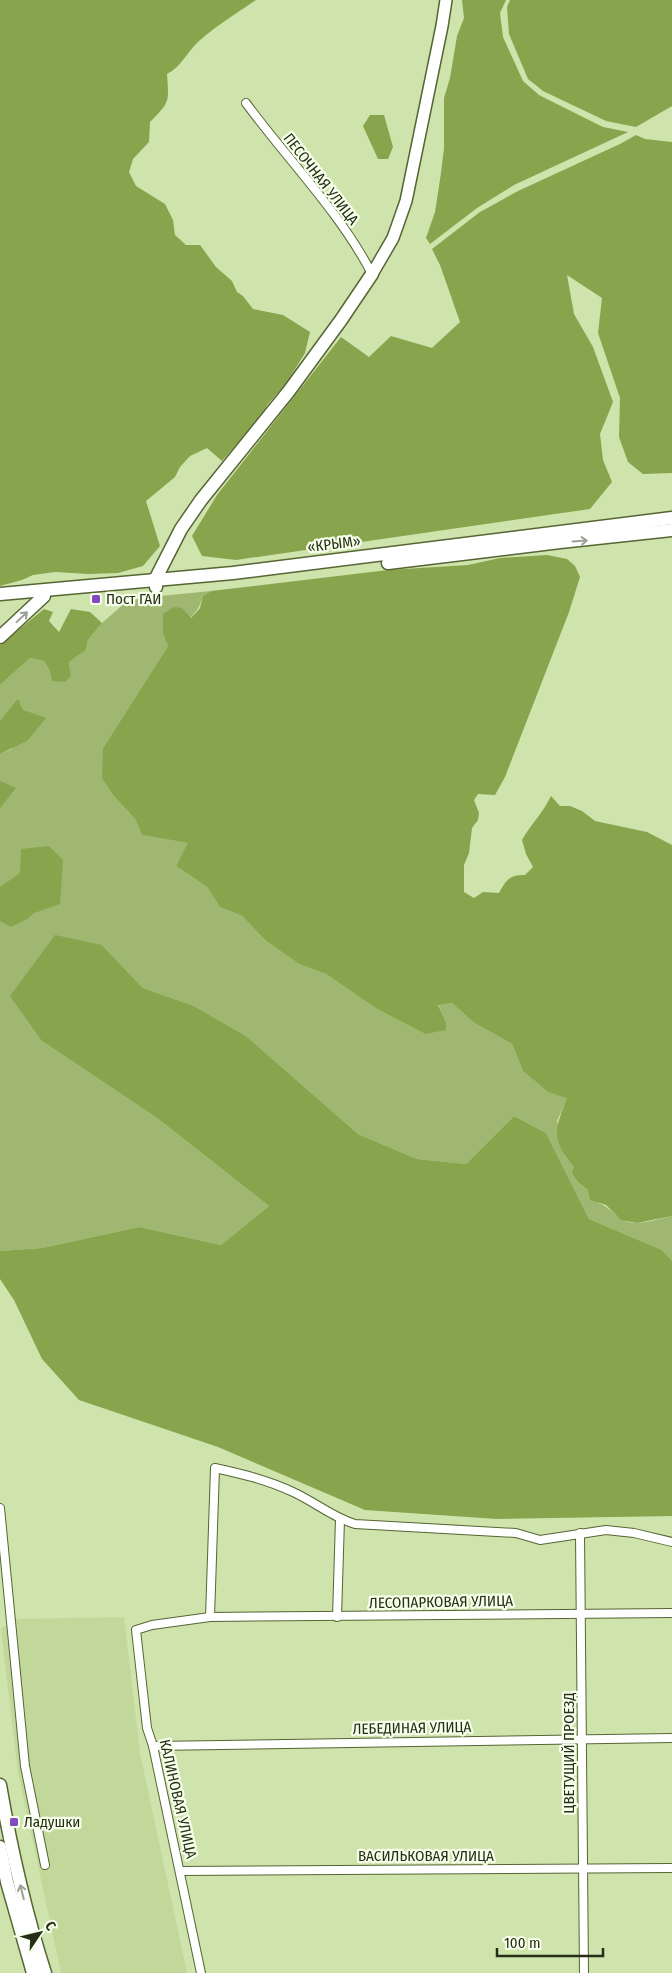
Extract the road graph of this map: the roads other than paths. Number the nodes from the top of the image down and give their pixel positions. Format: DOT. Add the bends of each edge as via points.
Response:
graph roads {
  1 [pos="446,0"];
  2 [pos="246,104"];
  3 [pos="372,274"];
  4 [pos="672,518"];
  5 [pos="672,530"];
  6 [pos="155,584"];
  7 [pos="0,594"];
  8 [pos="44,596"];
  9 [pos="0,601"];
  10 [pos="0,637"];
  11 [pos="0,1508"];
  12 [pos="340,1520"];
  13 [pos="580,1533"];
  14 [pos="672,1542"];
  15 [pos="672,1613"];
  16 [pos="582,1614"];
  17 [pos="337,1617"];
  18 [pos="210,1618"];
  19 [pos="136,1630"];
  20 [pos="672,1738"];
  21 [pos="583,1740"];
  22 [pos="153,1746"];
  23 [pos="0,1785"];
  24 [pos="0,1847"];
  25 [pos="45,1865"];
  26 [pos="583,1868"];
  27 [pos="672,1868"];
  28 [pos="180,1871"];
  29 [pos="33,1973"];
  30 [pos="45,1973"];
  31 [pos="201,1973"];
  32 [pos="584,1973"];
  1 -- 3 [label="main road" via="406,201 393,238"];
  2 -- 3 [label="street, ПЕСОЧНАЯ УЛИЦА" via="335,217"];
  3 -- 6 [label="main road" via="289,391 201,500 181,529"];
  4 -- 6 [label="main road, «КРЫМ»"];
  6 -- 5 [label="main road, «КРЫМ», one-way"];
  6 -- 7 [label="main road, «КРЫМ»"];
  6 -- 8 [label="main road, «КРЫМ»"];
  8 -- 9 [label="main road, «КРЫМ»"];
  10 -- 8 [label="main road, one-way"];
  11 -- 25 [label="street" via="25,1766"];
  12 -- 13 [label="street" via="355,1524 516,1533 540,1540"];
  12 -- 17 [label="street"];
  12 -- 18 [label="street" via="294,1492 258,1478 215,1468"];
  13 -- 14 [label="street" via="606,1530"];
  13 -- 16 [label="street, ЦВЕТУЩИЙ ПРОЕЗД"];
  15 -- 16 [label="street, ЛЕСОПАРКОВАЯ УЛИЦА"];
  16 -- 17 [label="street, ЛЕСОПАРКОВАЯ УЛИЦА"];
  16 -- 21 [label="street, ЦВЕТУЩИЙ ПРОЕЗД"];
  17 -- 18 [label="street, ЛЕСОПАРКОВАЯ УЛИЦА"];
  18 -- 19 [label="street, ЛЕСОПАРКОВАЯ УЛИЦА"];
  19 -- 22 [label="street, КАЛИНОВАЯ УЛИЦА"];
  20 -- 21 [label="street, ЛЕБЕДИНАЯ УЛИЦА"];
  21 -- 22 [label="street, ЛЕБЕДИНАЯ УЛИЦА"];
  21 -- 26 [label="street, ЦВЕТУЩИЙ ПРОЕЗД"];
  22 -- 28 [label="street, КАЛИНОВАЯ УЛИЦА"];
  30 -- 23 [label="main road, one-way" via="9,1840"];
  24 -- 29 [label="main road"];
  26 -- 27 [label="street, ВАСИЛЬКОВАЯ УЛИЦА"];
  26 -- 28 [label="street, ВАСИЛЬКОВАЯ УЛИЦА"];
  26 -- 32 [label="street, ЦВЕТУЩИЙ ПРОЕЗД"];
  28 -- 31 [label="street, КАЛИНОВАЯ УЛИЦА"];
}
